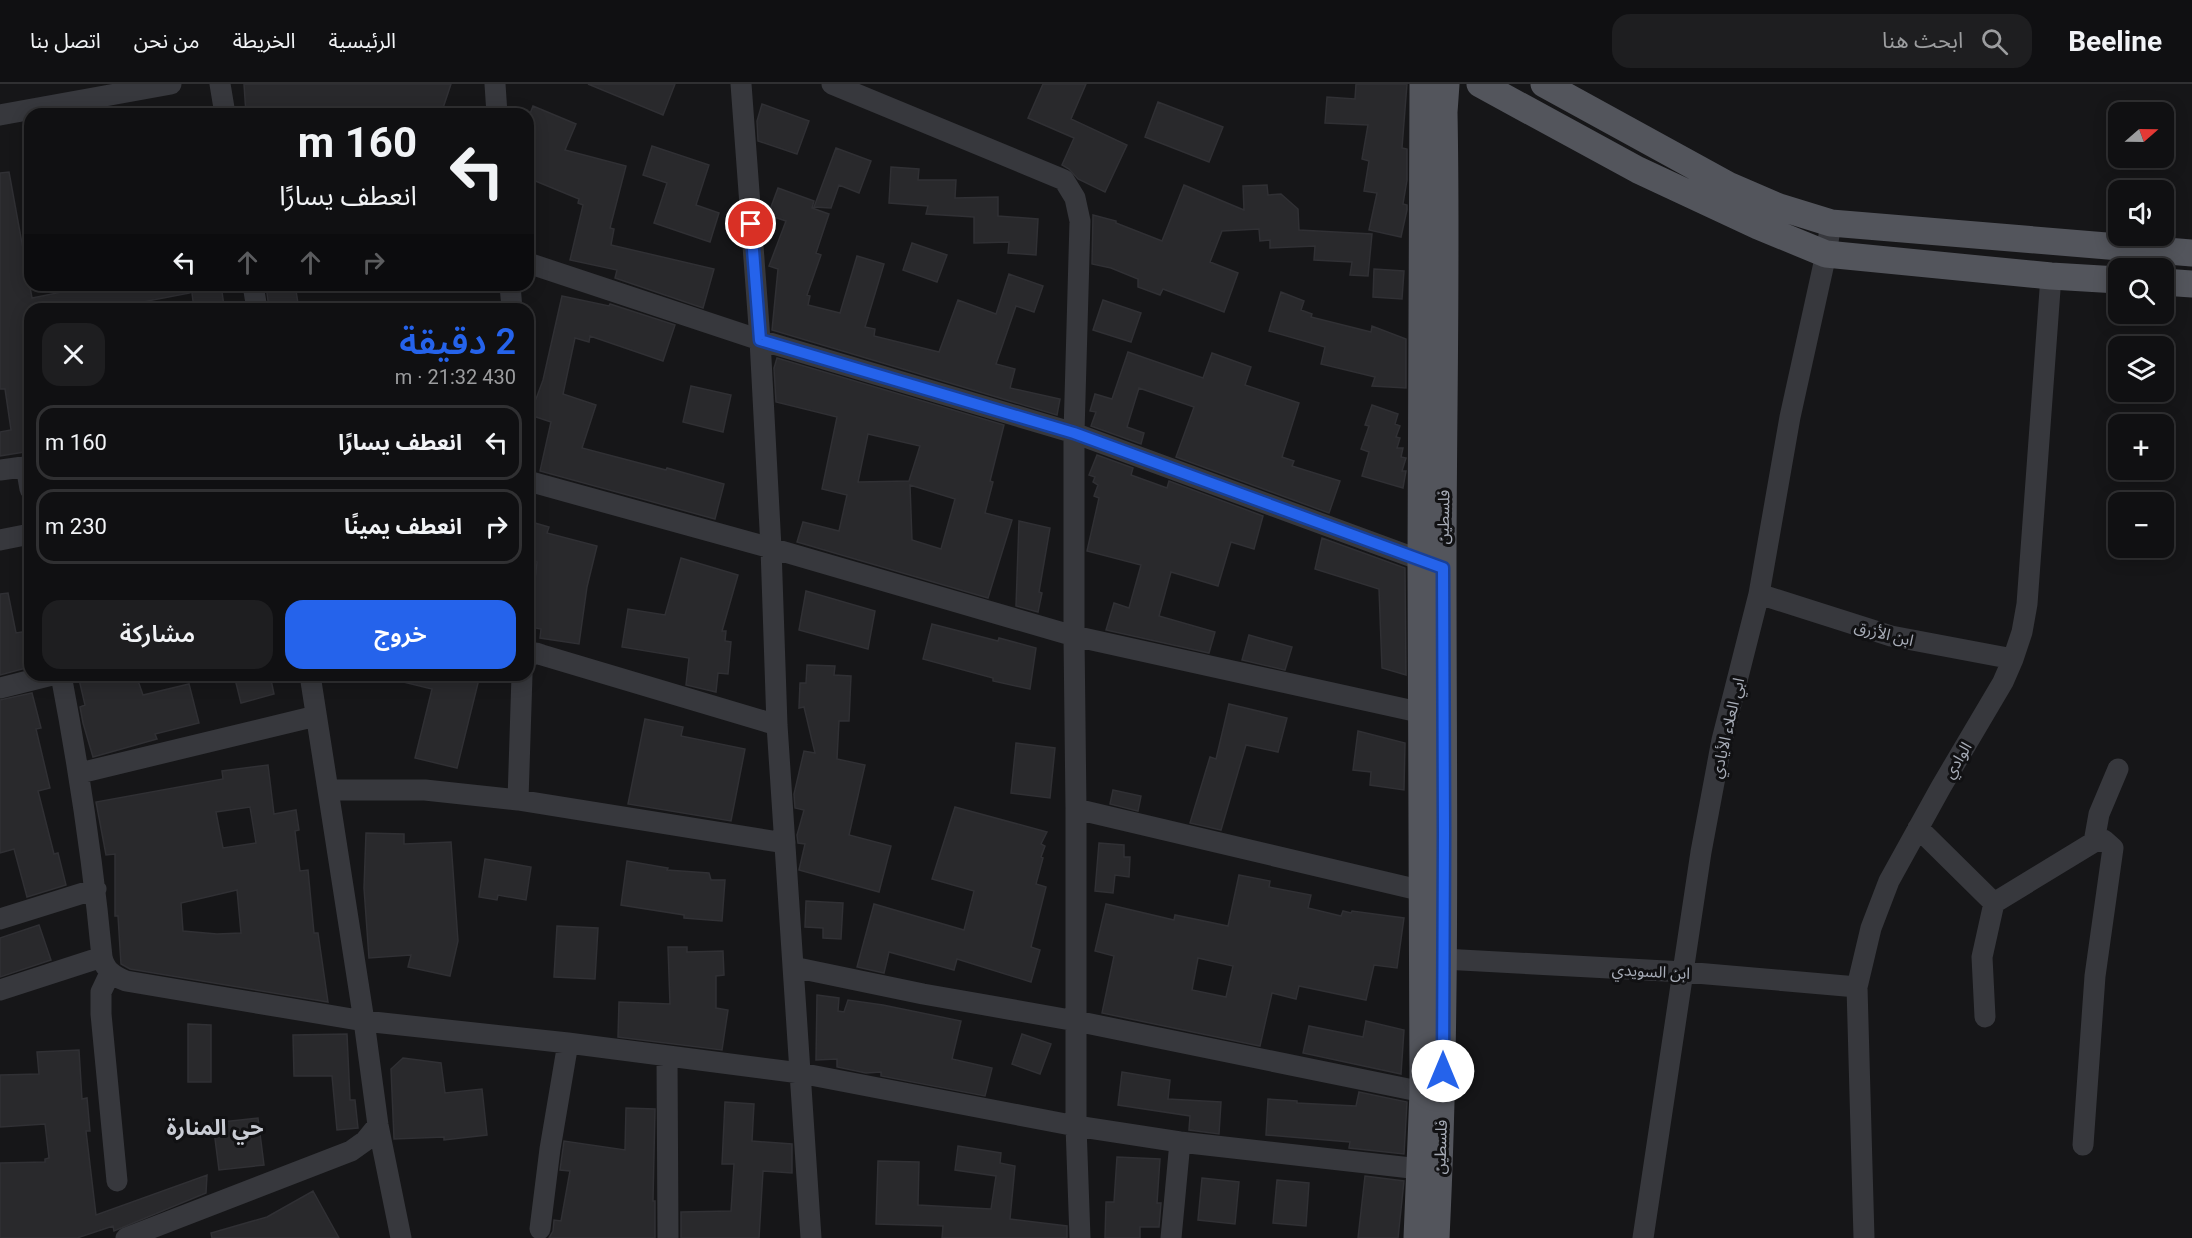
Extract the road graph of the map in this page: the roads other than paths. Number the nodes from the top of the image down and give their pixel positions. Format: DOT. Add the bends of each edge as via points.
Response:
graph roads {
  1 [pos="171,84"];
  2 [pos="220,84"];
  3 [pos="495,84"];
  4 [pos="741,84"];
  5 [pos="832,84"];
  6 [pos="1423,84"];
  7 [pos="1446,84"];
  8 [pos="1480,84"];
  9 [pos="1544,84"];
  10 [pos="39,108"];
  11 [pos="224,108"];
  12 [pos="497,108"];
  13 [pos="24,111"];
  14 [pos="1444,112"];
  15 [pos="0,115"];
  16 [pos="1831,223"];
  17 [pos="2192,253"];
  18 [pos="1826,254"];
  19 [pos="534,265"];
  20 [pos="2051,276"];
  21 [pos="2108,279"];
  22 [pos="2174,283"];
  23 [pos="2192,284"];
  24 [pos="760,340"];
  25 [pos="1074,433"];
  26 [pos="24,467"];
  27 [pos="0,470"];
  28 [pos="534,483"];
  29 [pos="24,535"];
  30 [pos="0,540"];
  31 [pos="771,548"];
  32 [pos="1432,564"];
  33 [pos="1759,594"];
  34 [pos="1074,636"];
  35 [pos="534,654"];
  36 [pos="2013,660"];
  37 [pos="28,681"];
  38 [pos="62,681"];
  39 [pos="311,681"];
  40 [pos="522,681"];
  41 [pos="0,688"];
  42 [pos="1423,713"];
  43 [pos="316,716"];
  44 [pos="777,725"];
  45 [pos="2118,769"];
  46 [pos="80,773"];
  47 [pos="328,790"];
  48 [pos="518,800"];
  49 [pos="1076,809"];
  50 [pos="1918,828"];
  51 [pos="1434,831"];
  52 [pos="2094,842"];
  53 [pos="785,843"];
  54 [pos="96,889"];
  55 [pos="1423,891"];
  56 [pos="1994,903"];
  57 [pos="0,919"];
  58 [pos="1443,959"];
  59 [pos="106,965"];
  60 [pos="793,967"];
  61 [pos="1684,972"];
  62 [pos="1857,987"];
  63 [pos="0,990"];
  64 [pos="1985,1017"];
  65 [pos="364,1021"];
  66 [pos="1076,1021"];
  67 [pos="568,1043"];
  68 [pos="667,1056"];
  69 [pos="800,1073"];
  70 [pos="1423,1092"];
  71 [pos="378,1125"];
  72 [pos="1076,1126"];
  73 [pos="1180,1142"];
  74 [pos="2083,1145"];
  75 [pos="1420,1169"];
  76 [pos="117,1181"];
  77 [pos="540,1229"];
  78 [pos="126,1238"];
  79 [pos="400,1238"];
  80 [pos="668,1238"];
  81 [pos="811,1238"];
  82 [pos="1080,1238"];
  83 [pos="1171,1238"];
  84 [pos="1417,1238"];
  85 [pos="1436,1238"];
  86 [pos="1643,1238"];
  87 [pos="1864,1238"];
  1 -- 10 [label="street"];
  2 -- 11 [label="street"];
  3 -- 12 [label="street"];
  4 -- 24 [label="street"];
  5 -- 25 [label="street" via="1065,180 1075,198 1080,221"];
  6 -- 32 [label="main road, فلسطين"];
  7 -- 14 [label="main road, فلسطين"];
  8 -- 14 [label="main road" via="1459,94"];
  8 -- 18 [label="main road" via="1638,170"];
  9 -- 16 [label="main road" via="1730,186"];
  13 -- 15 [label="street"];
  14 -- 32 [label="main road, فلسطين" via="1446,327"];
  16 -- 17 [label="main road"];
  16 -- 18 [label="street, ابي العلاء الأيادي"];
  18 -- 20 [label="main road"];
  18 -- 33 [label="street, ابي العلاء الأيادي" via="1790,417"];
  19 -- 24 [label="street"];
  20 -- 21 [label="main road"];
  20 -- 36 [label="street, الوادي" via="2027,604"];
  22 -- 23 [label="main road"];
  24 -- 25 [label="street"];
  24 -- 31 [label="street"];
  25 -- 32 [label="street"];
  25 -- 34 [label="street"];
  26 -- 27 [label="street"];
  28 -- 31 [label="street"];
  29 -- 30 [label="street"];
  31 -- 34 [label="street"];
  31 -- 44 [label="street"];
  32 -- 42 [label="main road, فلسطين"];
  32 -- 51 [label="main road, فلسطين"];
  33 -- 36 [label="street, ابن الأزرق" via="1891,636"];
  33 -- 61 [label="street, ابي العلاء الأيادي" via="1722,740"];
  34 -- 42 [label="street"];
  34 -- 49 [label="street"];
  35 -- 44 [label="street"];
  36 -- 50 [label="street, الوادي"];
  37 -- 41 [label="street"];
  38 -- 46 [label="street"];
  39 -- 43 [label="street"];
  40 -- 48 [label="street"];
  42 -- 51 [label="main road, فلسطين"];
  43 -- 46 [label="street"];
  43 -- 47 [label="street"];
  44 -- 53 [label="street"];
  45 -- 52 [label="street" via="2099,814"];
  46 -- 54 [label="street"];
  47 -- 48 [label="street" via="425,790"];
  47 -- 65 [label="street"];
  48 -- 53 [label="street"];
  49 -- 55 [label="street"];
  49 -- 66 [label="street"];
  50 -- 56 [label="street"];
  50 -- 62 [label="street, الوادي" via="1889,881 1871,928"];
  51 -- 55 [label="main road, فلسطين"];
  51 -- 58 [label="main road, فلسطين"];
  52 -- 56 [label="street"];
  52 -- 74 [label="street" via="2104,840 2113,848 2096,976"];
  53 -- 60 [label="street"];
  54 -- 57 [label="street"];
  54 -- 59 [label="street"];
  55 -- 70 [label="main road, فلسطين"];
  56 -- 64 [label="street" via="1982,957"];
  58 -- 61 [label="street, ابن السويدي"];
  58 -- 85 [label="main road, فلسطين" via="1443,1094"];
  59 -- 63 [label="street"];
  59 -- 65 [label="street" via="126,981"];
  59 -- 76 [label="street" via="101,1014"];
  60 -- 66 [label="street"];
  60 -- 69 [label="street"];
  61 -- 62 [label="street, ابن السويدي"];
  61 -- 86 [label="street, ابي العلاء الأيادي"];
  62 -- 87 [label="street, الوادي"];
  65 -- 67 [label="street"];
  65 -- 71 [label="street"];
  66 -- 70 [label="street"];
  66 -- 72 [label="street"];
  67 -- 68 [label="street"];
  67 -- 77 [label="street"];
  68 -- 69 [label="street"];
  68 -- 80 [label="street"];
  69 -- 72 [label="street"];
  69 -- 81 [label="street"];
  70 -- 75 [label="main road, فلسطين"];
  71 -- 78 [label="street" via="351,1151"];
  71 -- 79 [label="street"];
  72 -- 73 [label="street"];
  72 -- 82 [label="street"];
  73 -- 75 [label="street"];
  73 -- 83 [label="street"];
  75 -- 84 [label="main road, فلسطين"];
}
